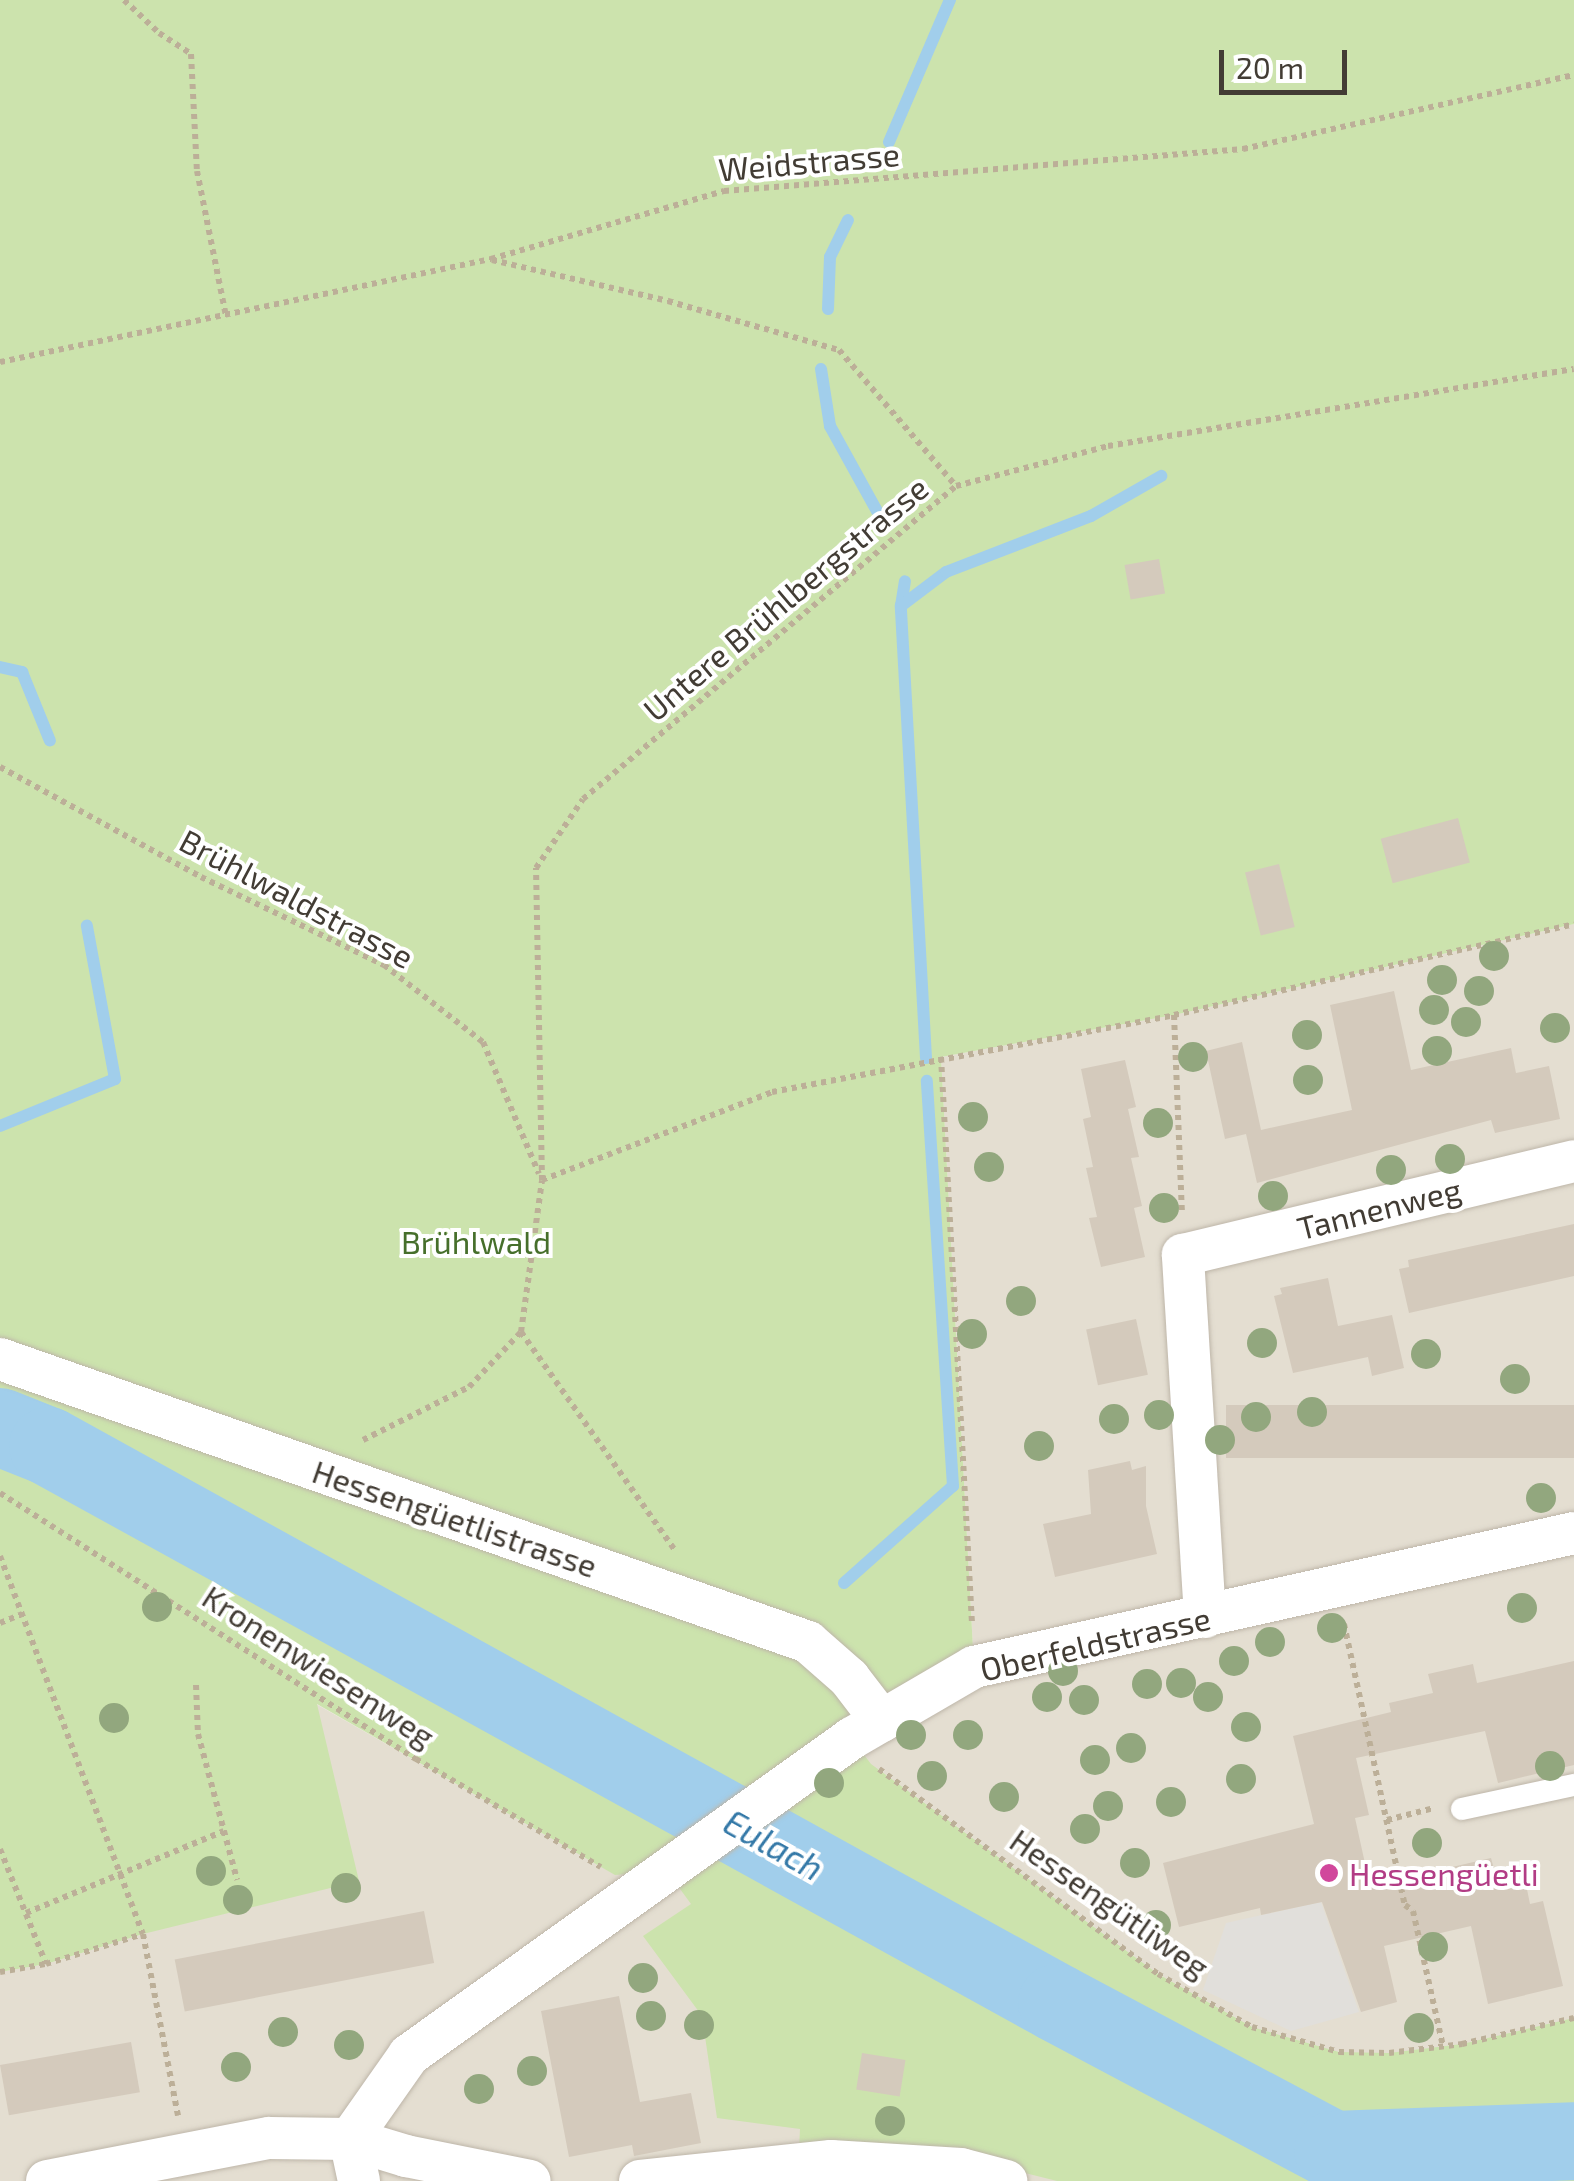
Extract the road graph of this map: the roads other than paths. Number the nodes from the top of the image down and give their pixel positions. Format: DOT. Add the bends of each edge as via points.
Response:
graph roads {
  1 [pos="1574,1161"];
  2 [pos="0,1359"];
  3 [pos="1574,1533"];
  4 [pos="1205,1617"];
  5 [pos="882,1721"];
  6 [pos="1574,1785"];
  7 [pos="1462,1809"];
  8 [pos="350,2139"];
  9 [pos="47,2181"];
  10 [pos="359,2181"];
  11 [pos="530,2181"];
  12 [pos="640,2181"];
  13 [pos="1006,2181"];
  1 -- 4 [label="street, Tannenweg" via="1184,1255"];
  2 -- 5 [label="street, Hessengüetlistrasse" via="808,1642 850,1678"];
  3 -- 4 [label="street, Oberfeldstrasse"];
  4 -- 5 [label="street, Oberfeldstrasse" via="974,1667"];
  5 -- 8 [label="street, Oberfeldstrasse" via="408,2055"];
  6 -- 7 [label="lane"];
  8 -- 9 [label="street" via="269,2138"];
  8 -- 10 [label="street"];
  8 -- 11 [label="street"];
  12 -- 13 [label="street" via="831,2161 961,2169"];
}
